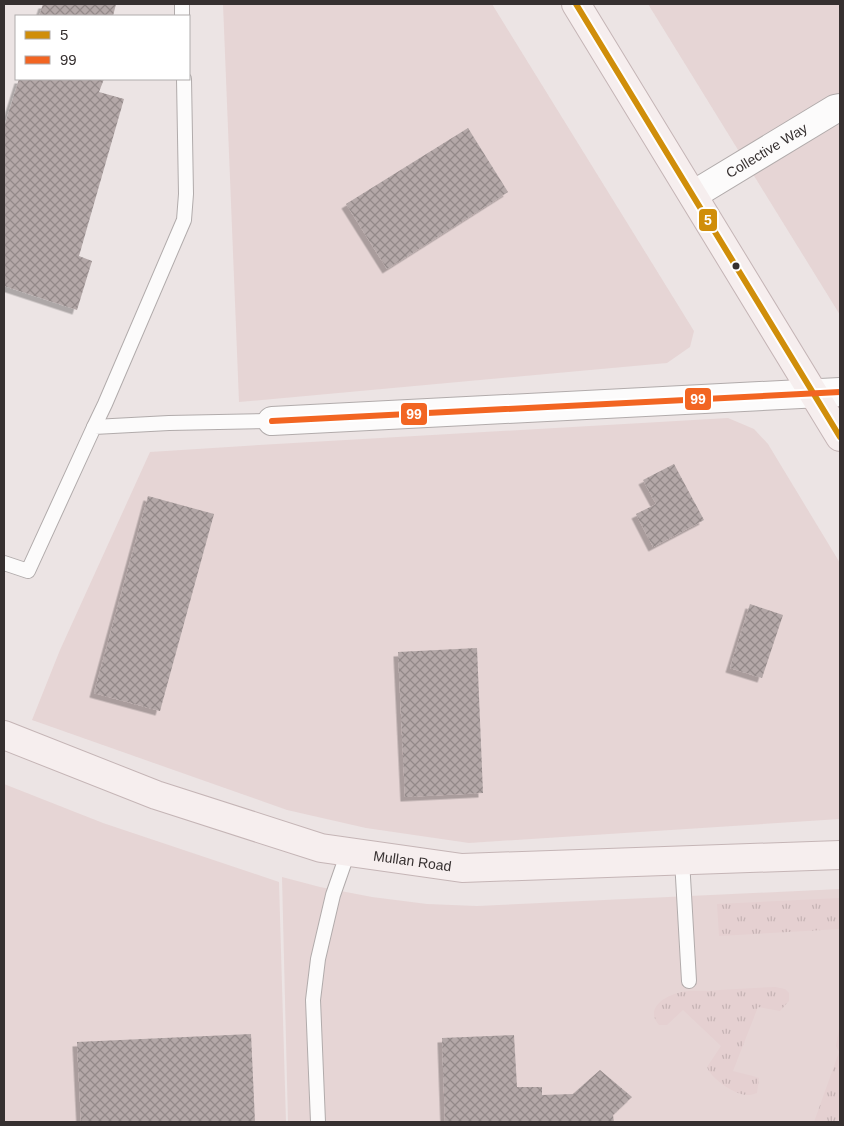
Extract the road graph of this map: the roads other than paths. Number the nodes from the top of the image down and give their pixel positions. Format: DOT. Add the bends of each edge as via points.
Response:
graph roads {
  1 [pos="576,4"];
  2 [pos="184,80"];
  3 [pos="840,108"];
  4 [pos="840,127"];
  5 [pos="698,203"];
  6 [pos="827,392"];
  7 [pos="272,421"];
  8 [pos="94,426"];
  9 [pos="840,437"];
  10 [pos="4,563"];
  11 [pos="4,735"];
  12 [pos="348,852"];
  13 [pos="840,855"];
  14 [pos="682,860"];
  15 [pos="689,981"];
  16 [pos="318,1122"];
  1 -- 5 [label="main road"];
  2 -- 8 [label="lane" via="184,220"];
  3 -- 5 [label="street, Collective Way"];
  4 -- 5 [label="street, Collective Way"];
  5 -- 6 [label="main road"];
  6 -- 7 [label="street"];
  6 -- 9 [label="main road"];
  7 -- 8 [label="lane"];
  8 -- 10 [label="lane" via="28,571"];
  11 -- 12 [label="main road, Mullan Road" via="156,795 321,848"];
  12 -- 14 [label="main road, Mullan Road" via="462,868"];
  12 -- 16 [label="lane" via="333,895 318,959 313,1000"];
  13 -- 14 [label="main road, Mullan Road"];
  14 -- 15 [label="lane"];
}
